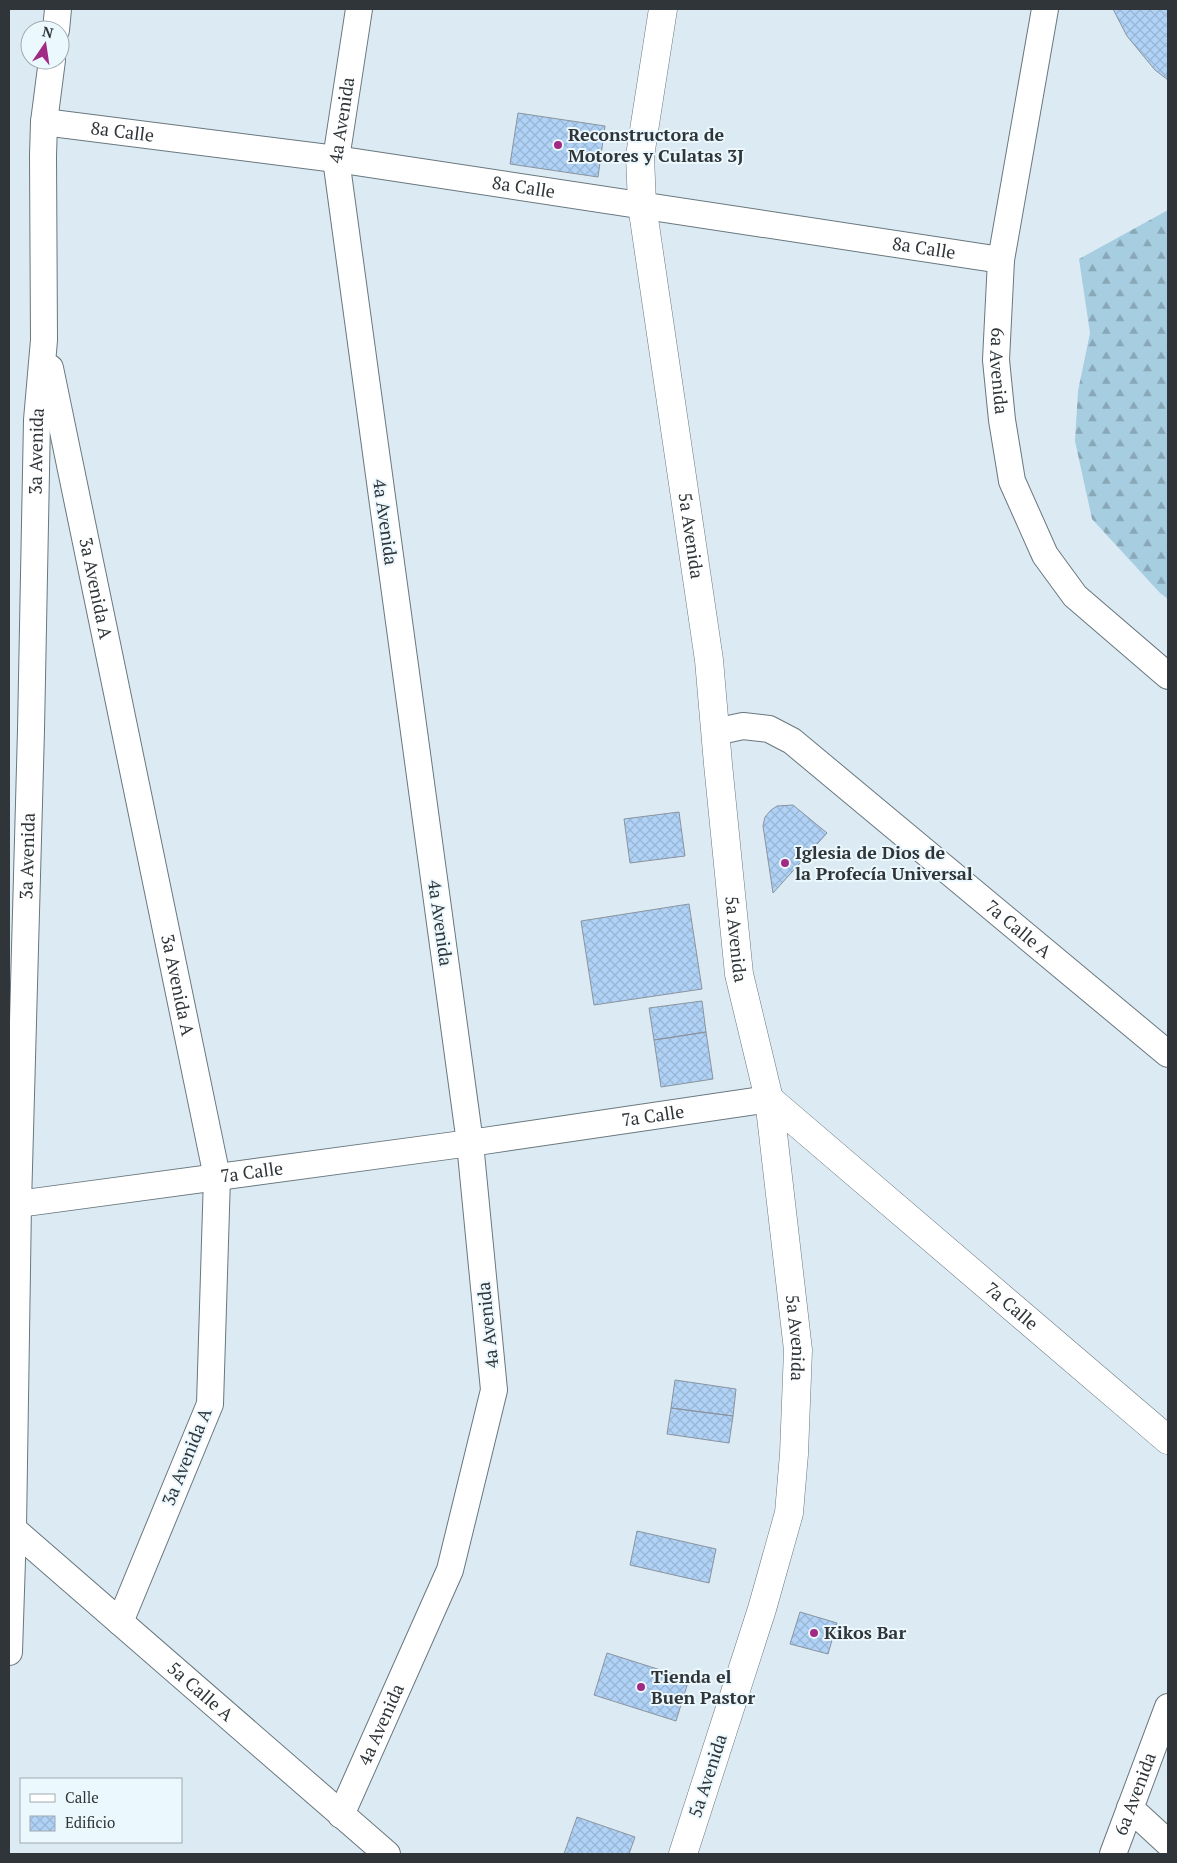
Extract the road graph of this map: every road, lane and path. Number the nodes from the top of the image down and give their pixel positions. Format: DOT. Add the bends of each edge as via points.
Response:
graph roads {
  1 [pos="359,9"];
  2 [pos="663,9"];
  3 [pos="1045,9"];
  4 [pos="51,70"];
  5 [pos="44,122"];
  6 [pos="336,159"];
  7 [pos="642,205"];
  8 [pos="1002,260"];
  9 [pos="44,340"];
  10 [pos="1168,676"];
  11 [pos="20,729"];
  12 [pos="715,732"];
  13 [pos="1168,1054"];
  14 [pos="768,1099"];
  15 [pos="470,1143"];
  16 [pos="217,1177"];
  17 [pos="18,1204"];
  18 [pos="1168,1440"];
  19 [pos="13,1529"];
  20 [pos="120,1622"];
  21 [pos="9,1652"];
  22 [pos="1168,1706"];
  23 [pos="1130,1808"];
  24 [pos="341,1815"];
  25 [pos="1168,1842"];
  26 [pos="387,1854"];
  27 [pos="683,1854"];
  28 [pos="1113,1854"];
  1 -- 6 [label="street, 4a Avenida"];
  2 -- 7 [label="main road, 5a Avenida" via="640,156"];
  3 -- 8 [label="street, 6a Avenida"];
  4 -- 5 [label="street, 3a Avenida"];
  5 -- 6 [label="street, 8a Calle"];
  5 -- 9 [label="street, 3a Avenida"];
  6 -- 7 [label="street, 8a Calle"];
  6 -- 15 [label="street, 4a Avenida"];
  7 -- 8 [label="street, 8a Calle"];
  7 -- 12 [label="main road, 5a Avenida" via="709,660"];
  8 -- 10 [label="street, 6a Avenida" via="996,360 1012,481 1045,555 1075,596"];
  9 -- 11 [label="street, 3a Avenida"];
  9 -- 16 [label="street, 3a Avenida A"];
  11 -- 17 [label="street, 3a Avenida"];
  12 -- 13 [label="street, 7a Calle A" via="743,726 769,729 792,741"];
  12 -- 14 [label="main road, 5a Avenida" via="739,974"];
  14 -- 15 [label="street, 7a Calle"];
  14 -- 18 [label="main road, 7a Calle"];
  14 -- 27 [label="main road, 5a Avenida" via="798,1350 789,1513 762,1609"];
  15 -- 16 [label="street, 7a Calle"];
  15 -- 24 [label="street, 4a Avenida" via="494,1390 450,1570"];
  16 -- 17 [label="street, 7a Calle"];
  16 -- 20 [label="street, 3a Avenida A" via="210,1404"];
  17 -- 19 [label="street, 3a Avenida"];
  19 -- 20 [label="street, 5a Calle A"];
  19 -- 21 [label="street, 3a Avenida"];
  20 -- 24 [label="street, 5a Calle A"];
  22 -- 23 [label="street, 6a Avenida"];
  23 -- 25 [label="street"];
  23 -- 28 [label="street, 6a Avenida"];
  24 -- 26 [label="street, 5a Calle A"];
}
